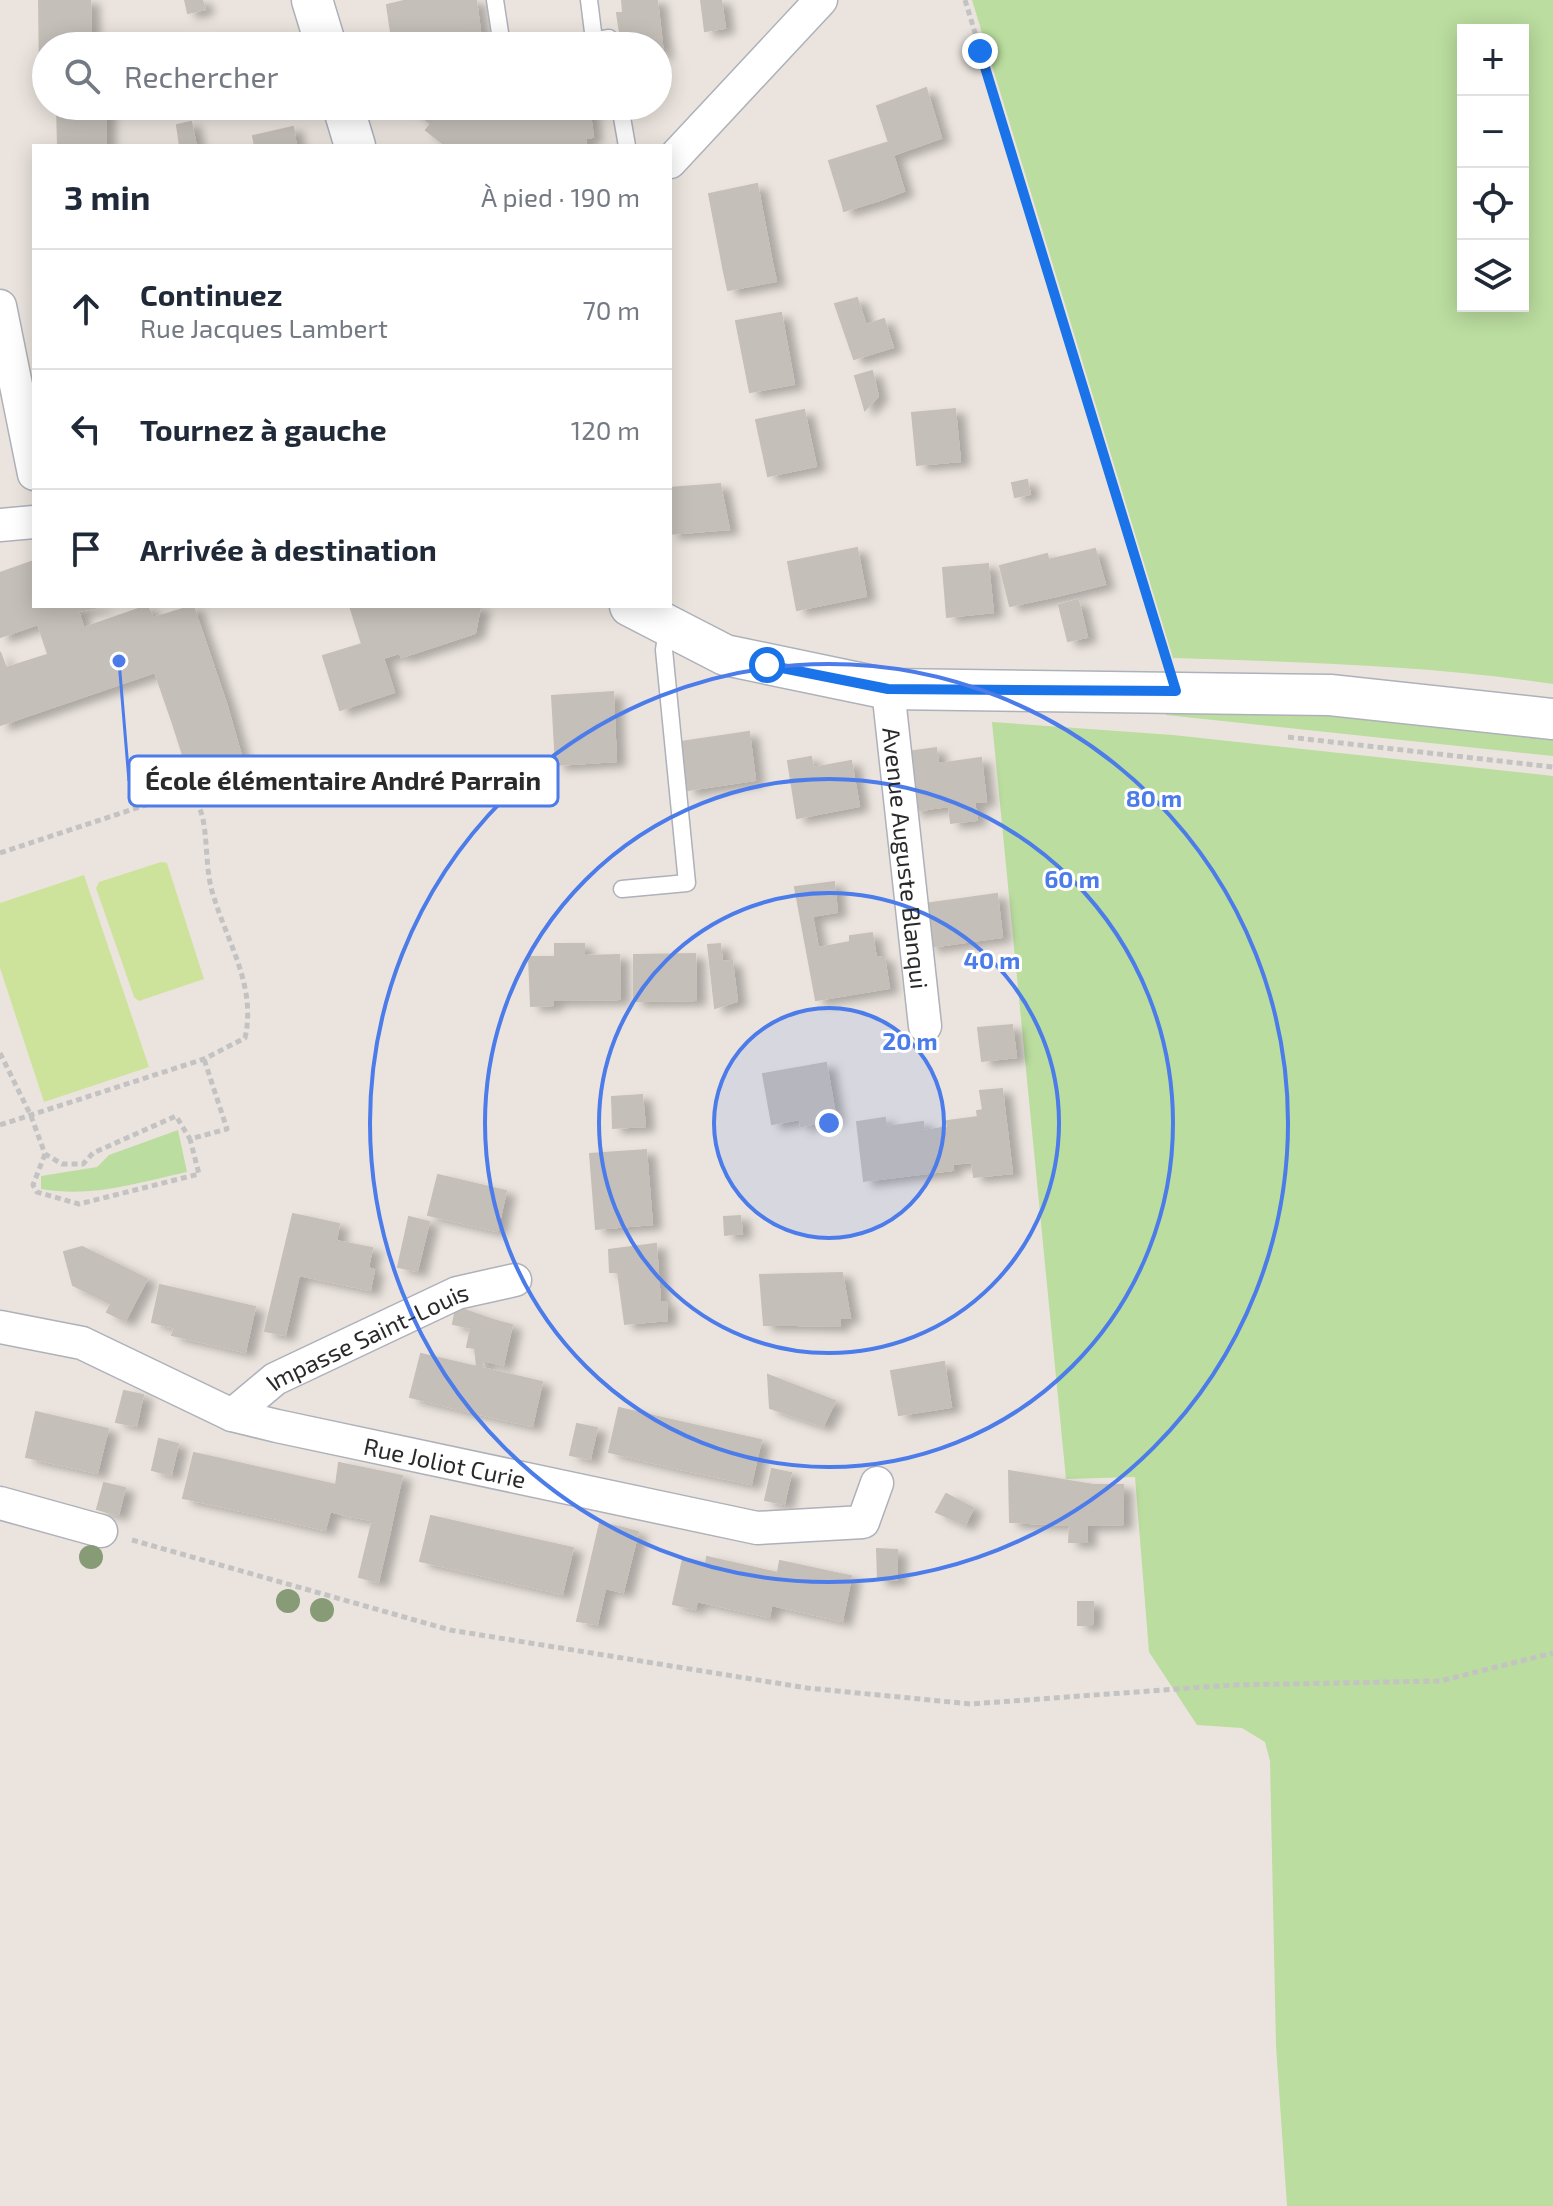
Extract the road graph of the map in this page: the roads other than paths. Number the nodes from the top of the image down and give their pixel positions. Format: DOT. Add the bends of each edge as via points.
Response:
graph roads {
  1 [pos="312,0"];
  2 [pos="495,0"];
  3 [pos="589,0"];
  4 [pos="821,0"];
  5 [pos="322,32"];
  6 [pos="500,32"];
  7 [pos="599,32"];
  8 [pos="347,120"];
  9 [pos="622,120"];
  10 [pos="354,144"];
  11 [pos="627,144"];
  12 [pos="672,160"];
  13 [pos="0,306"];
  14 [pos="32,464"];
  15 [pos="32,522"];
  16 [pos="0,525"];
  17 [pos="633,608"];
  18 [pos="667,628"];
  19 [pos="888,689"];
  20 [pos="1553,719"];
  21 [pos="622,889"];
  22 [pos="925,1026"];
  23 [pos="515,1280"];
  24 [pos="0,1327"];
  25 [pos="232,1415"];
  26 [pos="877,1483"];
  27 [pos="0,1503"];
  28 [pos="101,1531"];
  1 -- 5 [label="street"];
  2 -- 6 [label="lane"];
  3 -- 7 [label="lane"];
  4 -- 12 [label="street"];
  8 -- 10 [label="street"];
  9 -- 11 [label="lane"];
  13 -- 14 [label="street"];
  15 -- 16 [label="street"];
  17 -- 18 [label="street"];
  18 -- 19 [label="street" via="725,655"];
  18 -- 21 [label="lane" via="664,650 687,883"];
  19 -- 20 [label="street" via="1330,695"];
  19 -- 22 [label="street, Avenue Auguste Blanqui"];
  23 -- 25 [label="street, Impasse Saint-Louis" via="457,1293 275,1379"];
  24 -- 25 [label="street, Rue Joliot Curie" via="82,1343"];
  25 -- 26 [label="street, Rue Joliot Curie" via="757,1528 863,1522"];
  27 -- 28 [label="street"];
}
